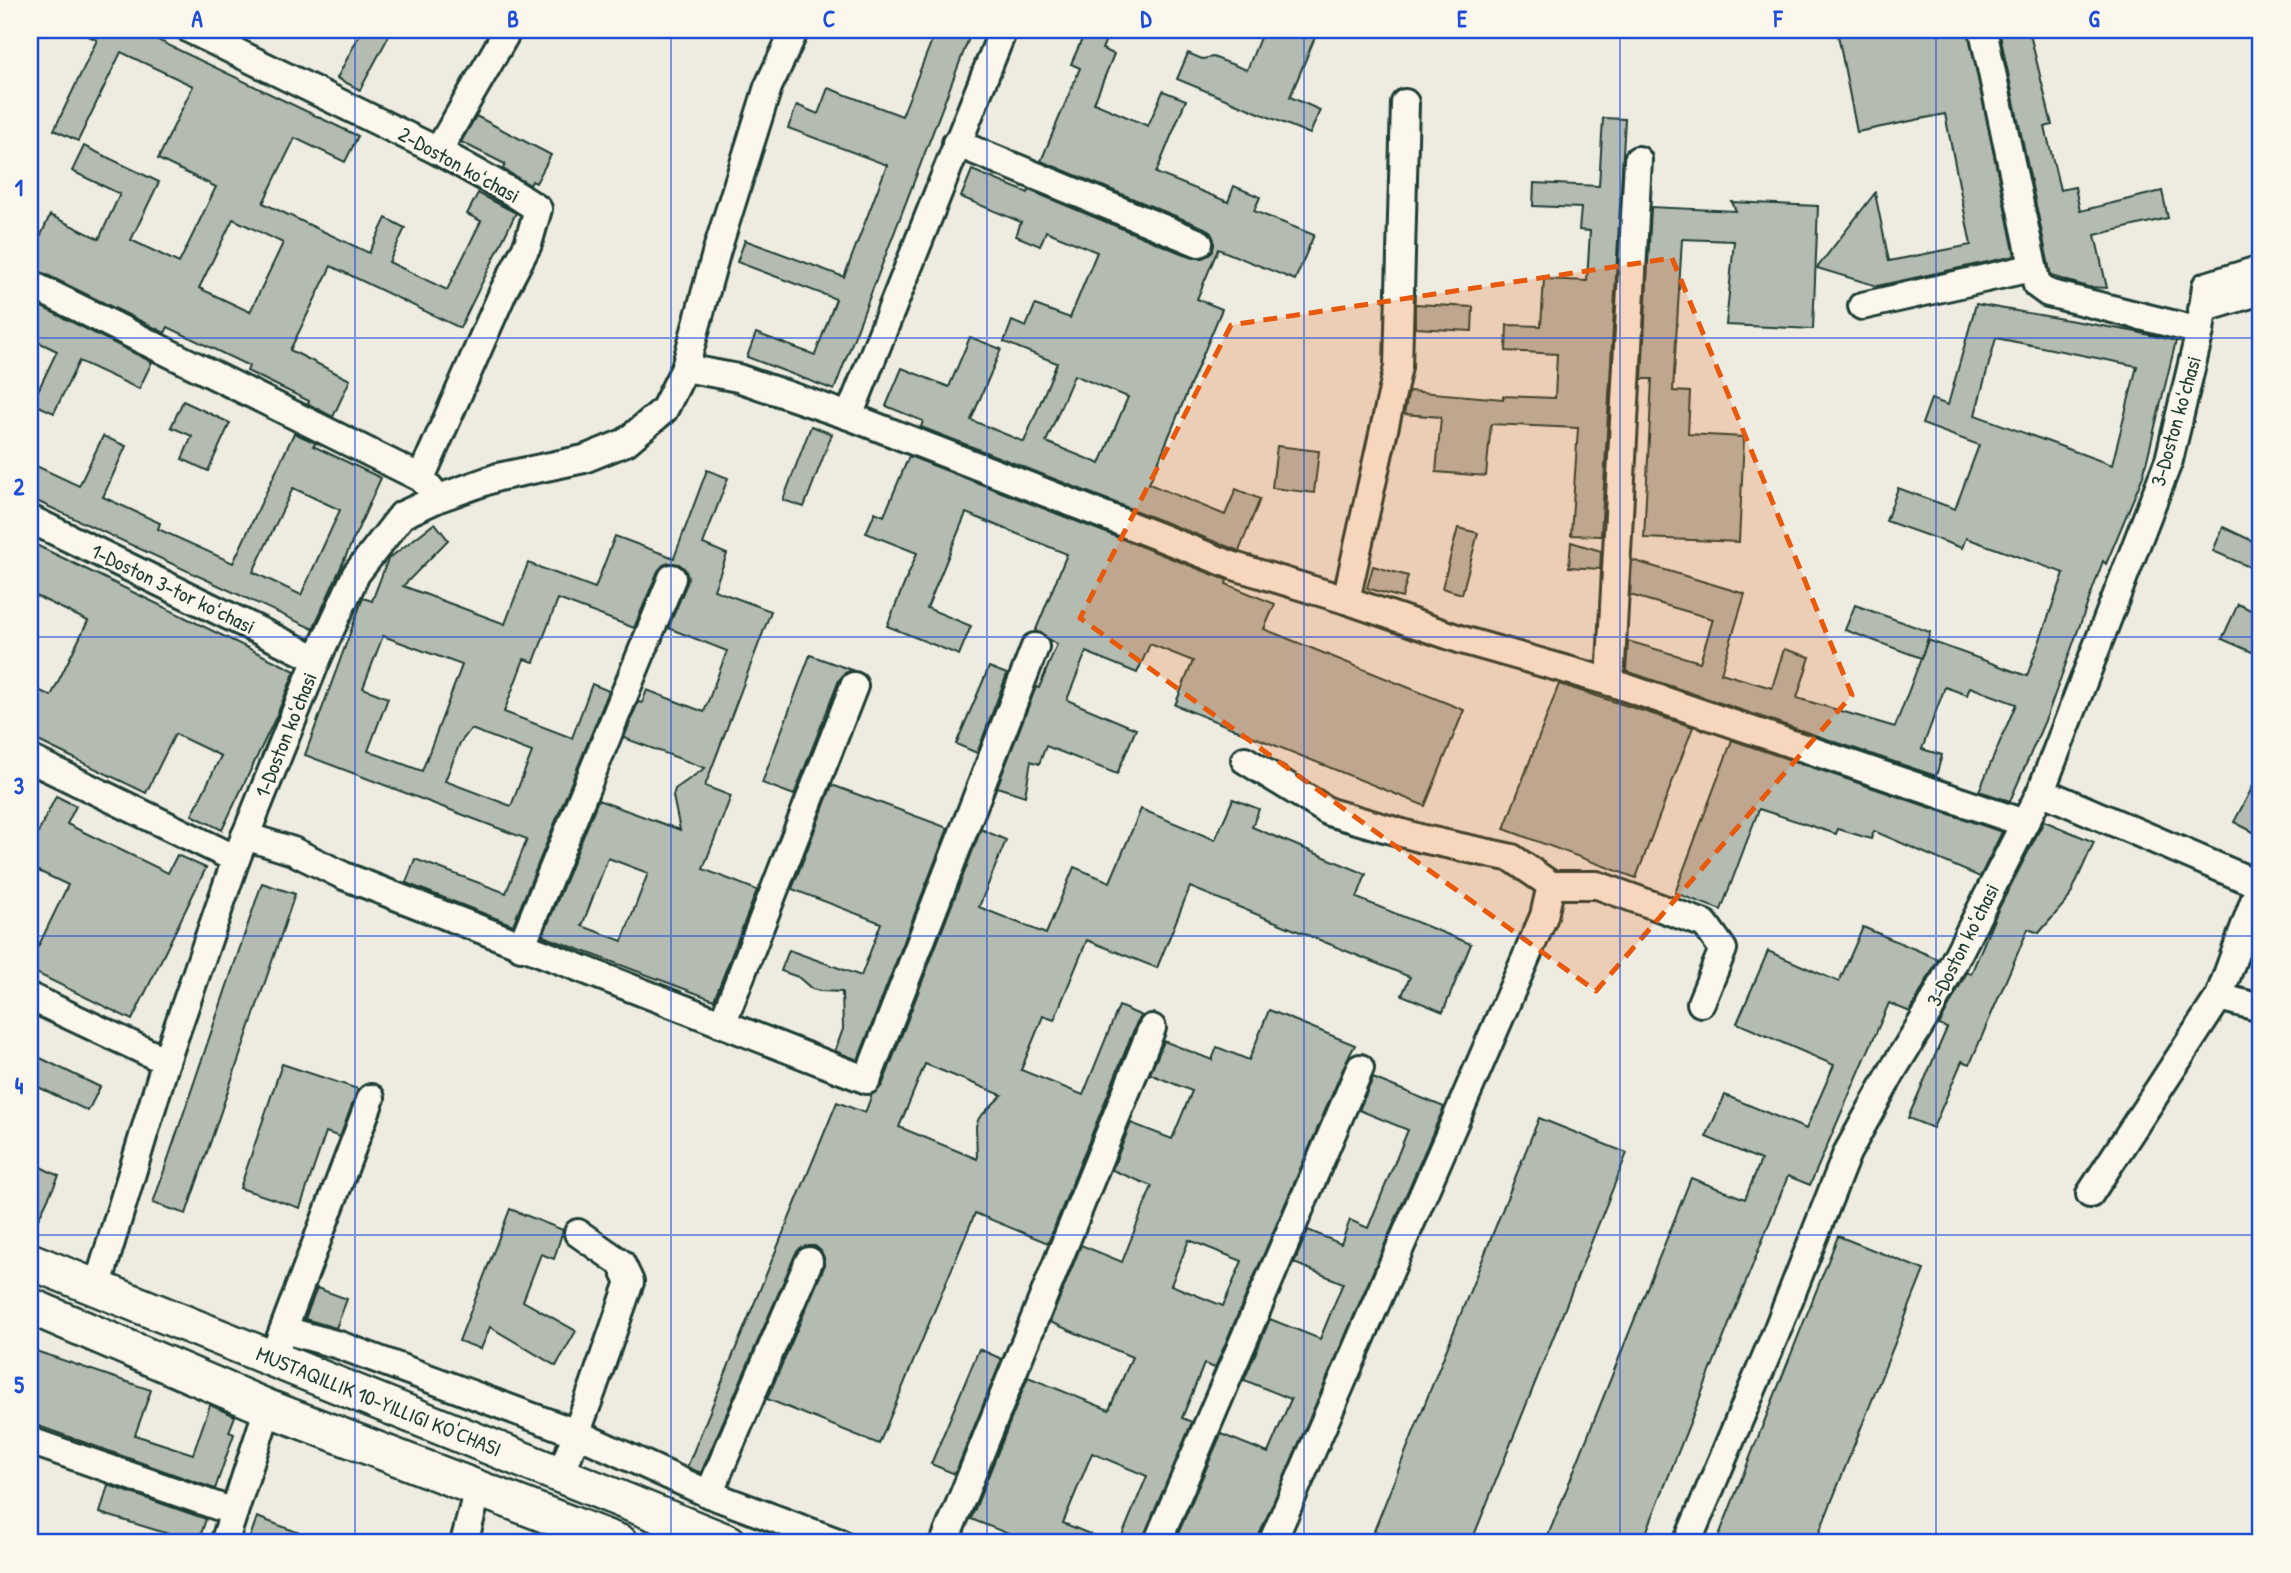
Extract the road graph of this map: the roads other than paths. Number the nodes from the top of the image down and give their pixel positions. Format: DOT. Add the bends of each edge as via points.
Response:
graph roads {
  1 [pos="191,30"];
  2 [pos="508,30"];
  3 [pos="795,30"];
  4 [pos="1003,30"];
  5 [pos="1983,30"];
  6 [pos="225,37"];
  7 [pos="1405,103"];
  8 [pos="956,143"];
  9 [pos="438,151"];
  10 [pos="1638,160"];
  11 [pos="1199,243"];
  12 [pos="2031,268"];
  13 [pos="2261,269"];
  14 [pos="30,284"];
  15 [pos="2261,291"];
  16 [pos="1862,306"];
  17 [pos="2201,320"];
  18 [pos="685,368"];
  19 [pos="849,416"];
  20 [pos="421,478"];
  21 [pos="439,498"];
  22 [pos="30,519"];
  23 [pos="672,578"];
  24 [pos="1346,600"];
  25 [pos="1035,647"];
  26 [pos="317,659"];
  27 [pos="1610,682"];
  28 [pos="854,686"];
  29 [pos="30,759"];
  30 [pos="1245,760"];
  31 [pos="2040,791"];
  32 [pos="2024,823"];
  33 [pos="240,848"];
  34 [pos="2261,884"];
  35 [pos="1551,885"];
  36 [pos="521,947"];
  37 [pos="30,997"];
  38 [pos="2219,997"];
  39 [pos="1701,1003"];
  40 [pos="2261,1009"];
  41 [pos="722,1024"];
  42 [pos="1152,1028"];
  43 [pos="166,1061"];
  44 [pos="1360,1068"];
  45 [pos="371,1098"];
  46 [pos="2090,1194"];
  47 [pos="578,1233"];
  48 [pos="30,1261"];
  49 [pos="809,1261"];
  50 [pos="97,1288"];
  51 [pos="30,1306"];
  52 [pos="278,1344"];
  53 [pos="268,1408"];
  54 [pos="576,1433"];
  55 [pos="30,1441"];
  56 [pos="561,1475"];
  57 [pos="478,1489"];
  58 [pos="709,1494"];
  59 [pos="234,1512"];
  60 [pos="224,1543"];
  61 [pos="464,1543"];
  62 [pos="620,1543"];
  63 [pos="729,1543"];
  64 [pos="840,1543"];
  65 [pos="944,1543"];
  66 [pos="1157,1543"];
  67 [pos="1272,1543"];
  68 [pos="1687,1543"];
  1 -- 6 [label="street, 2-Doston koʻchasi"];
  2 -- 9 [label="street"];
  3 -- 18 [label="street, 1-Doston koʻchasi" via="768,87"];
  4 -- 8 [label="street"];
  5 -- 12 [label="street, 3-Doston koʻchasi"];
  6 -- 9 [label="street, 2-Doston koʻchasi"];
  7 -- 24 [label="street" via="1398,367"];
  8 -- 11 [label="street"];
  8 -- 19 [label="street"];
  9 -- 20 [label="street, 2-Doston koʻchasi" via="538,209 528,244"];
  10 -- 27 [label="street"];
  12 -- 16 [label="street"];
  12 -- 17 [label="street, 3-Doston koʻchasi" via="2037,285 2048,293"];
  13 -- 17 [label="street, 3-Doston koʻchasi" via="2206,286"];
  14 -- 20 [label="street"];
  15 -- 17 [label="street"];
  17 -- 31 [label="street, 3-Doston koʻchasi" via="2169,460"];
  18 -- 19 [label="street" via="738,378"];
  18 -- 21 [label="street, 1-Doston koʻchasi" via="664,410 626,442"];
  19 -- 24 [label="street" via="1234,566"];
  20 -- 21 [label="street"];
  21 -- 26 [label="street, 1-Doston koʻchasi" via="402,515 356,574"];
  22 -- 26 [label="street, 1-Doston 3-tor koʻchasi"];
  23 -- 36 [label="street"];
  24 -- 27 [label="street" via="1462,640"];
  25 -- 41 [label="street" via="867,1080"];
  26 -- 33 [label="street, 1-Doston koʻchasi"];
  27 -- 32 [label="street"];
  28 -- 41 [label="street"];
  29 -- 33 [label="street"];
  30 -- 35 [label="street" via="1329,812 1512,858"];
  31 -- 32 [label="street, 3-Doston koʻchasi"];
  31 -- 34 [label="street"];
  32 -- 68 [label="street, 3-Doston koʻchasi" via="1929,1011 1847,1153"];
  33 -- 36 [label="street" via="293,851"];
  33 -- 43 [label="street, 1-Doston koʻchasi"];
  34 -- 38 [label="street"];
  35 -- 39 [label="street" via="1597,886 1705,924 1723,949"];
  35 -- 67 [label="street" via="1544,916"];
  36 -- 41 [label="street"];
  37 -- 43 [label="street"];
  38 -- 40 [label="street"];
  38 -- 46 [label="street"];
  42 -- 65 [label="street"];
  43 -- 50 [label="street, 1-Doston koʻchasi"];
  44 -- 66 [label="street"];
  45 -- 52 [label="street"];
  47 -- 54 [label="street" via="621,1263 630,1282"];
  48 -- 50 [label="main road, MUSTAQILLIK 10-YILLIGI KO'CHASI"];
  49 -- 58 [label="street"];
  50 -- 52 [label="main road, MUSTAQILLIK 10-YILLIGI KO'CHASI"];
  51 -- 53 [label="main road, MUSTAQILLIK 10-YILLIGI KO'CHASI"];
  52 -- 54 [label="street" via="339,1345"];
  52 -- 56 [label="main road, MUSTAQILLIK 10-YILLIGI KO'CHASI"];
  53 -- 57 [label="main road, MUSTAQILLIK 10-YILLIGI KO'CHASI"];
  53 -- 59 [label="street"];
  54 -- 56 [label="street"];
  54 -- 58 [label="street"];
  55 -- 59 [label="street"];
  56 -- 63 [label="main road, MUSTAQILLIK 10-YILLIGI KO'CHASI"];
  57 -- 61 [label="street"];
  57 -- 62 [label="main road, MUSTAQILLIK 10-YILLIGI KO'CHASI"];
  58 -- 64 [label="street"];
  59 -- 60 [label="street"];
}
